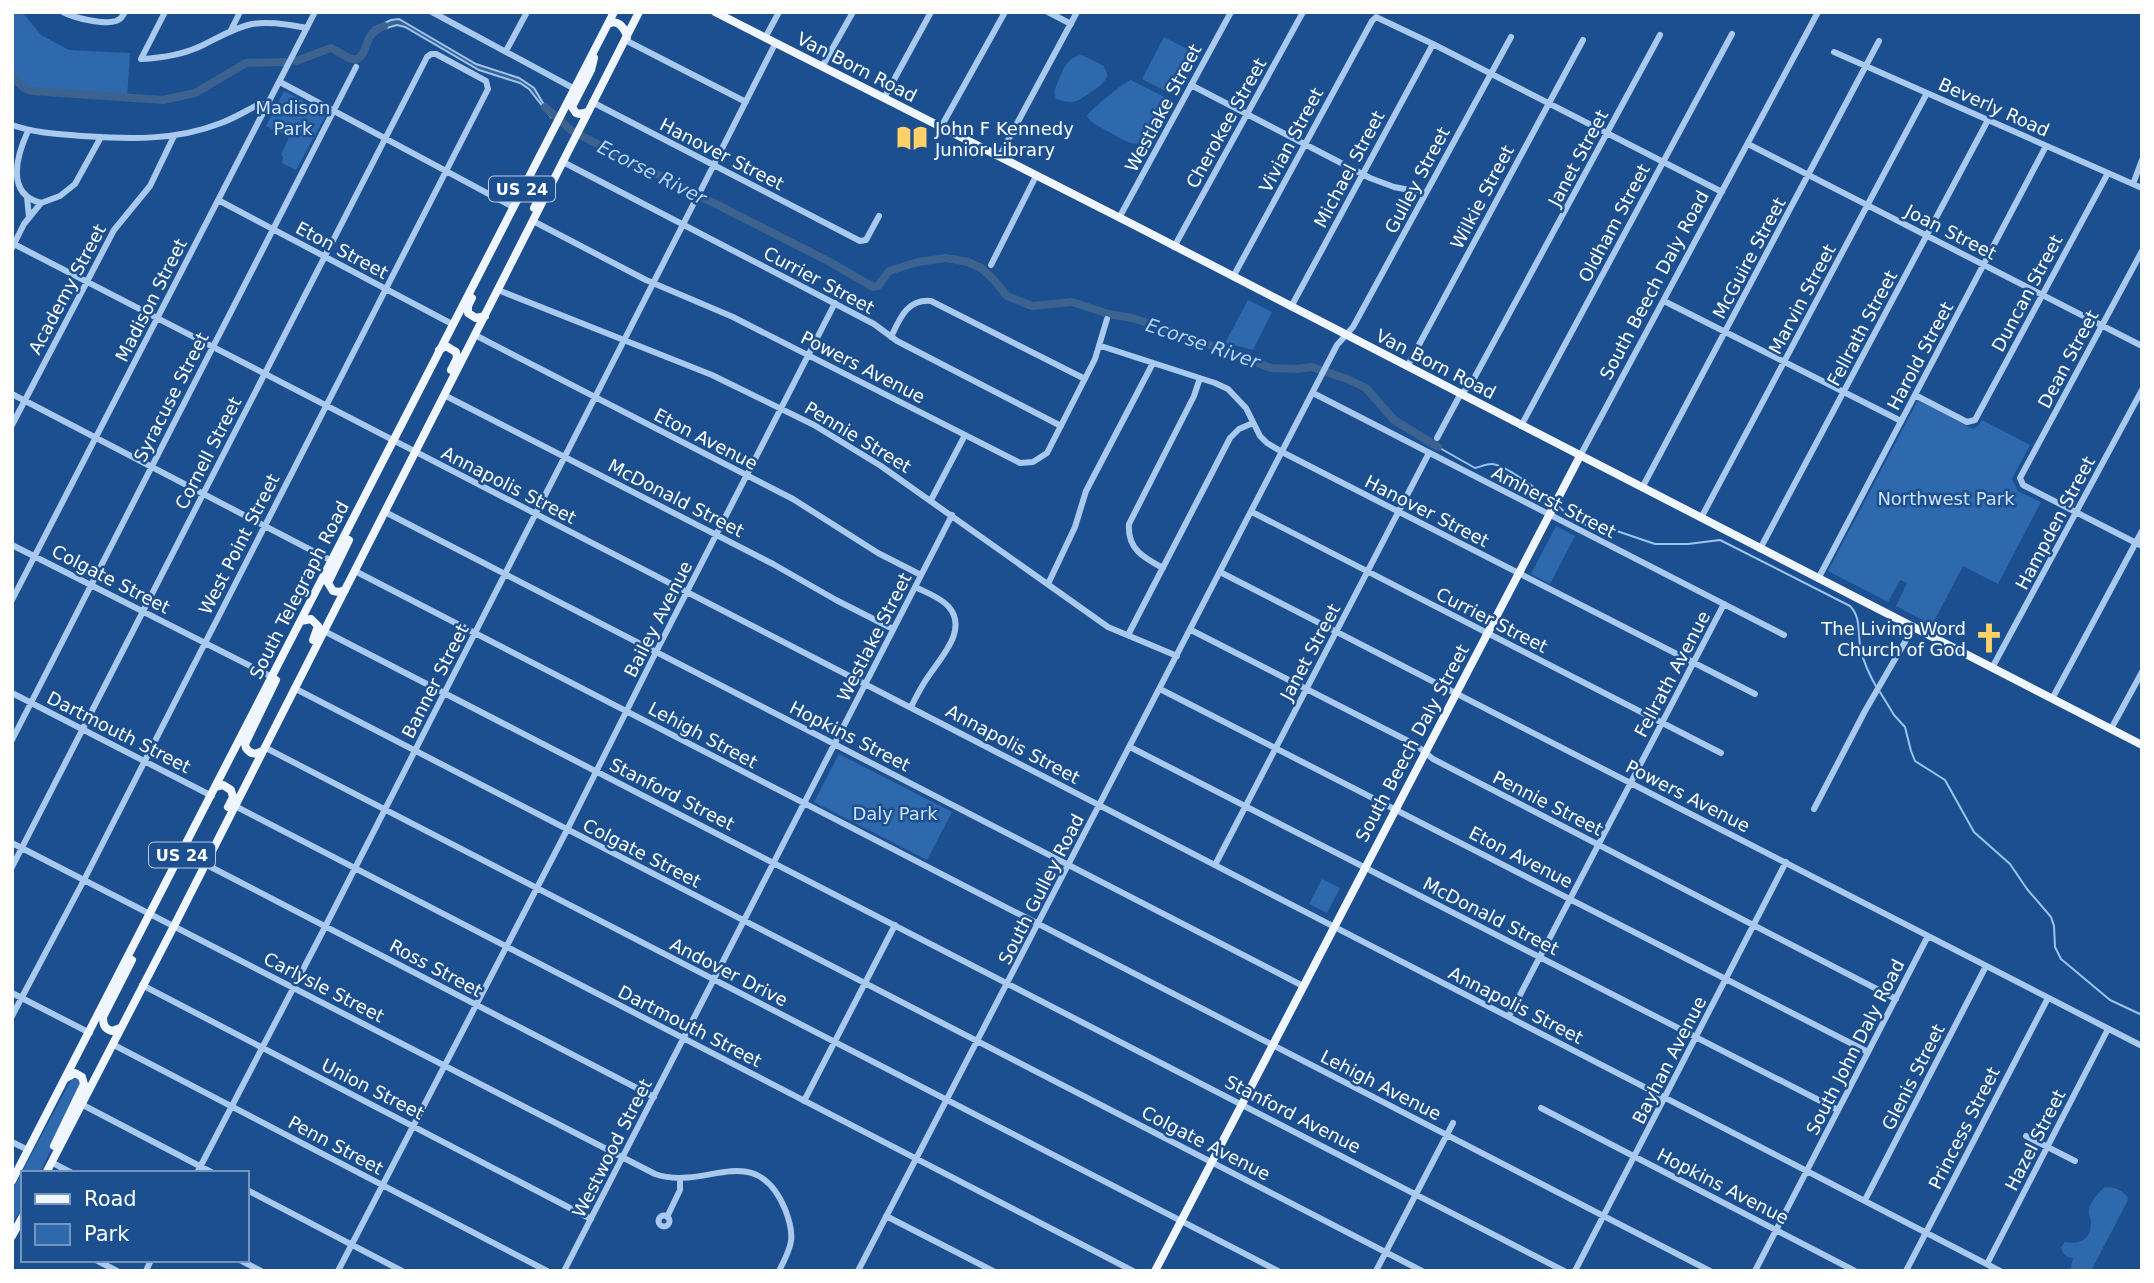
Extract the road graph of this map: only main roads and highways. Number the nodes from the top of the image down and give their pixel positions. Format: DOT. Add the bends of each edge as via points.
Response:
graph roads {
  1 [pos="614,12"];
  2 [pos="639,12"];
  3 [pos="715,12"];
  4 [pos="608,24"];
  5 [pos="626,38"];
  6 [pos="599,41"];
  7 [pos="588,112"];
  8 [pos="522,190"];
  9 [pos="501,231"];
  10 [pos="502,281"];
  11 [pos="485,316"];
  12 [pos="439,350"];
  13 [pos="423,436"];
  14 [pos="1580,456"];
  15 [pos="365,497"];
  16 [pos="1518,574"];
  17 [pos="345,590"];
  18 [pos="300,621"];
  19 [pos="282,657"];
  20 [pos="282,713"];
  21 [pos="2142,745"];
  22 [pos="263,749"];
  23 [pos="216,787"];
  24 [pos="203,868"];
  25 [pos="136,943"];
  26 [pos="120,1028"];
  27 [pos="66,1078"];
  28 [pos="46,1171"];
  29 [pos="46,1171"];
  30 [pos="12,1181"];
  31 [pos="1155,1271"];
  1 -- 4 [label="main road, South Telegraph Road / US 24"];
  2 -- 5 [label="main road, US 24"];
  3 -- 14 [label="main road, Van Born Road"];
  4 -- 5 [label="main road" via="619,24"];
  4 -- 6 [label="main road, South Telegraph Road / US 24"];
  5 -- 7 [label="main road, US 24"];
  6 -- 7 [label="main road" via="573,104 576,113"];
  6 -- 8 [label="main road, South Telegraph Road / US 24"];
  7 -- 10 [label="main road, US 24"];
  8 -- 9 [label="main road, South Telegraph Road / US 24"];
  8 -- 10 [label="main road" via="534,188 538,200"];
  9 -- 11 [label="main road" via="468,306 471,316"];
  9 -- 12 [label="main road, South Telegraph Road / US 24"];
  10 -- 11 [label="main road, US 24"];
  11 -- 13 [label="main road, US 24"];
  12 -- 13 [label="main road" via="452,348 457,358 430,411"];
  12 -- 15 [label="main road, South Telegraph Road / US 24"];
  13 -- 17 [label="main road, US 24"];
  14 -- 16 [label="main road, South Beech Daly Road"];
  14 -- 21 [label="main road, Van Born Road"];
  15 -- 17 [label="main road" via="328,580 333,591"];
  15 -- 18 [label="main road, South Telegraph Road / US 24"];
  16 -- 31 [label="main road, South Beech Daly Street"];
  17 -- 20 [label="main road, US 24"];
  18 -- 19 [label="main road, South Telegraph Road / US 24"];
  18 -- 20 [label="main road" via="311,619 319,629"];
  19 -- 22 [label="main road" via="271,692 246,741 250,752"];
  19 -- 23 [label="main road, South Telegraph Road / US 24"];
  20 -- 22 [label="main road, US 24"];
  22 -- 24 [label="main road, US 24"];
  23 -- 24 [label="main road" via="227,786 233,797 205,854"];
  23 -- 25 [label="main road, South Telegraph Road / US 24"];
  24 -- 26 [label="main road, US 24"];
  25 -- 26 [label="main road" via="103,1017 106,1028"];
  25 -- 27 [label="main road, South Telegraph Road / US 24"];
  26 -- 28 [label="main road, US 24"];
  27 -- 29 [label="main road" via="75,1073 84,1084"];
  27 -- 30 [label="main road, South Telegraph Road / US 24"];
}
